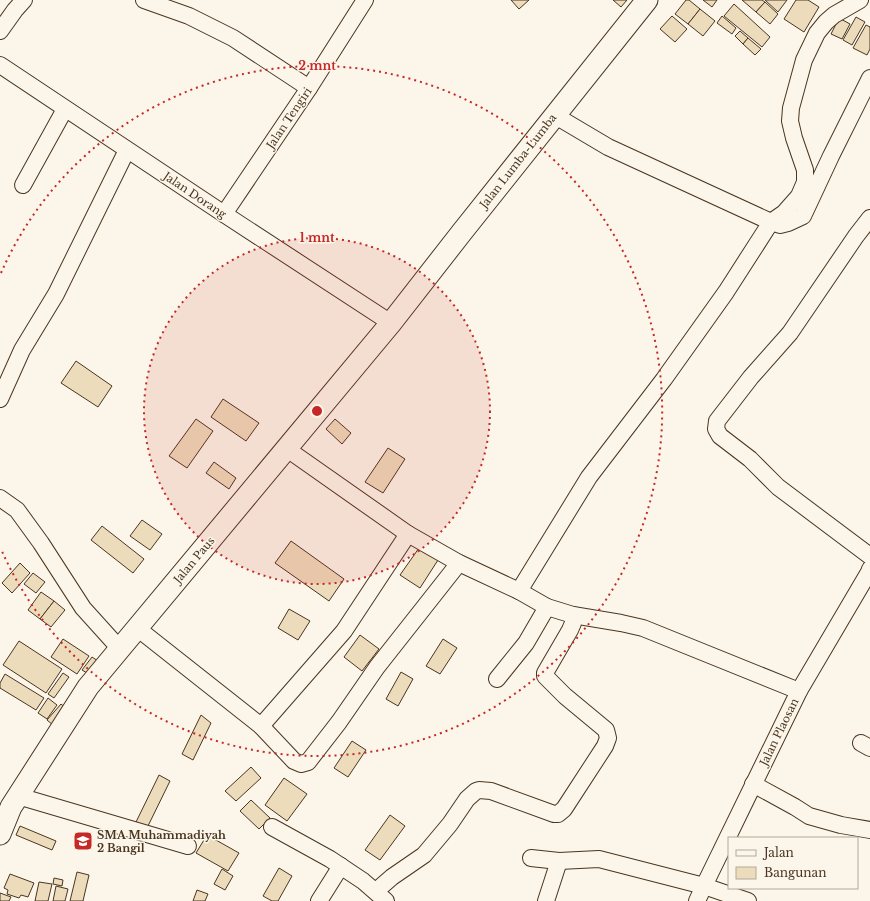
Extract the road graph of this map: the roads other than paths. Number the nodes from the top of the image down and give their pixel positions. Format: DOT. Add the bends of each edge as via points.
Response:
graph roads {
  1 [pos="24,0"];
  2 [pos="144,0"];
  3 [pos="365,0"];
  4 [pos="647,0"];
  5 [pos="860,0"];
  6 [pos="0,31"];
  7 [pos="0,65"];
  8 [pos="870,78"];
  9 [pos="309,88"];
  10 [pos="66,109"];
  11 [pos="554,115"];
  12 [pos="127,150"];
  13 [pos="23,185"];
  14 [pos="224,214"];
  15 [pos="870,218"];
  16 [pos="771,222"];
  17 [pos="391,323"];
  18 [pos="0,399"];
  19 [pos="287,449"];
  20 [pos="0,498"];
  21 [pos="408,534"];
  22 [pos="870,556"];
  23 [pos="459,563"];
  24 [pos="870,571"];
  25 [pos="519,591"];
  26 [pos="547,607"];
  27 [pos="572,615"];
  28 [pos="137,628"];
  29 [pos="120,649"];
  30 [pos="497,679"];
  31 [pos="799,691"];
  32 [pos="261,726"];
  33 [pos="753,784"];
  34 [pos="10,802"];
  35 [pos="272,827"];
  36 [pos="870,830"];
  37 [pos="0,834"];
  38 [pos="188,846"];
  39 [pos="531,858"];
  40 [pos="559,861"];
  41 [pos="341,866"];
  42 [pos="704,886"];
  43 [pos="381,896"];
  44 [pos="319,901"];
  45 [pos="546,901"];
  46 [pos="697,901"];
  47 [pos="748,901"];
  1 -- 6 [label="street"];
  2 -- 9 [label="street" via="188,16 233,38"];
  3 -- 9 [label="street, Jalan Tengiri"];
  4 -- 11 [label="main road, Jalan Lumba-Lumba"];
  5 -- 16 [label="street" via="826,22 817,33 804,60 790,121 805,170 805,182 792,205"];
  7 -- 10 [label="street, Jalan Dorang"];
  8 -- 16 [label="street" via="803,216 780,225"];
  9 -- 14 [label="street, Jalan Tengiri"];
  10 -- 12 [label="street, Jalan Dorang"];
  10 -- 13 [label="street"];
  11 -- 16 [label="street" via="608,147"];
  11 -- 17 [label="main road, Jalan Lumba-Lumba"];
  12 -- 14 [label="street, Jalan Dorang"];
  12 -- 18 [label="street" via="56,294 22,350"];
  14 -- 17 [label="street, Jalan Dorang"];
  15 -- 22 [label="street" via="790,333 717,421 716,429 720,436 750,459 778,487"];
  16 -- 25 [label="street" via="726,292 664,379 589,477"];
  17 -- 19 [label="main road, Jalan Paus"];
  19 -- 21 [label="street"];
  19 -- 28 [label="main road, Jalan Paus"];
  20 -- 29 [label="street" via="17,510 83,608"];
  21 -- 23 [label="street"];
  21 -- 32 [label="street" via="344,631"];
  23 -- 25 [label="street"];
  23 -- 32 [label="street" via="377,667 308,762 301,764 294,761"];
  24 -- 31 [label="street, Jalan Plaosan"];
  25 -- 26 [label="street"];
  26 -- 27 [label="street"];
  26 -- 30 [label="street" via="526,643"];
  27 -- 31 [label="street" via="643,628"];
  27 -- 43 [label="street" via="570,630 545,676 606,730 608,738 564,809 554,814 491,790 476,791 467,798 450,824 424,855 392,877"];
  28 -- 29 [label="main road, Jalan Paus"];
  28 -- 32 [label="street"];
  29 -- 34 [label="main road, Jalan Paus" via="88,687"];
  31 -- 33 [label="street, Jalan Plaosan"];
  33 -- 36 [label="street" via="809,816"];
  33 -- 42 [label="street, Jalan Plaosan"];
  34 -- 37 [label="main road, Jalan Paus"];
  34 -- 38 [label="street"];
  35 -- 41 [label="street"];
  39 -- 40 [label="street"];
  40 -- 42 [label="street" via="599,859"];
  40 -- 45 [label="street"];
  41 -- 43 [label="street"];
  41 -- 44 [label="street"];
  42 -- 46 [label="street, Jalan Plaosan"];
  42 -- 47 [label="street"];
}
